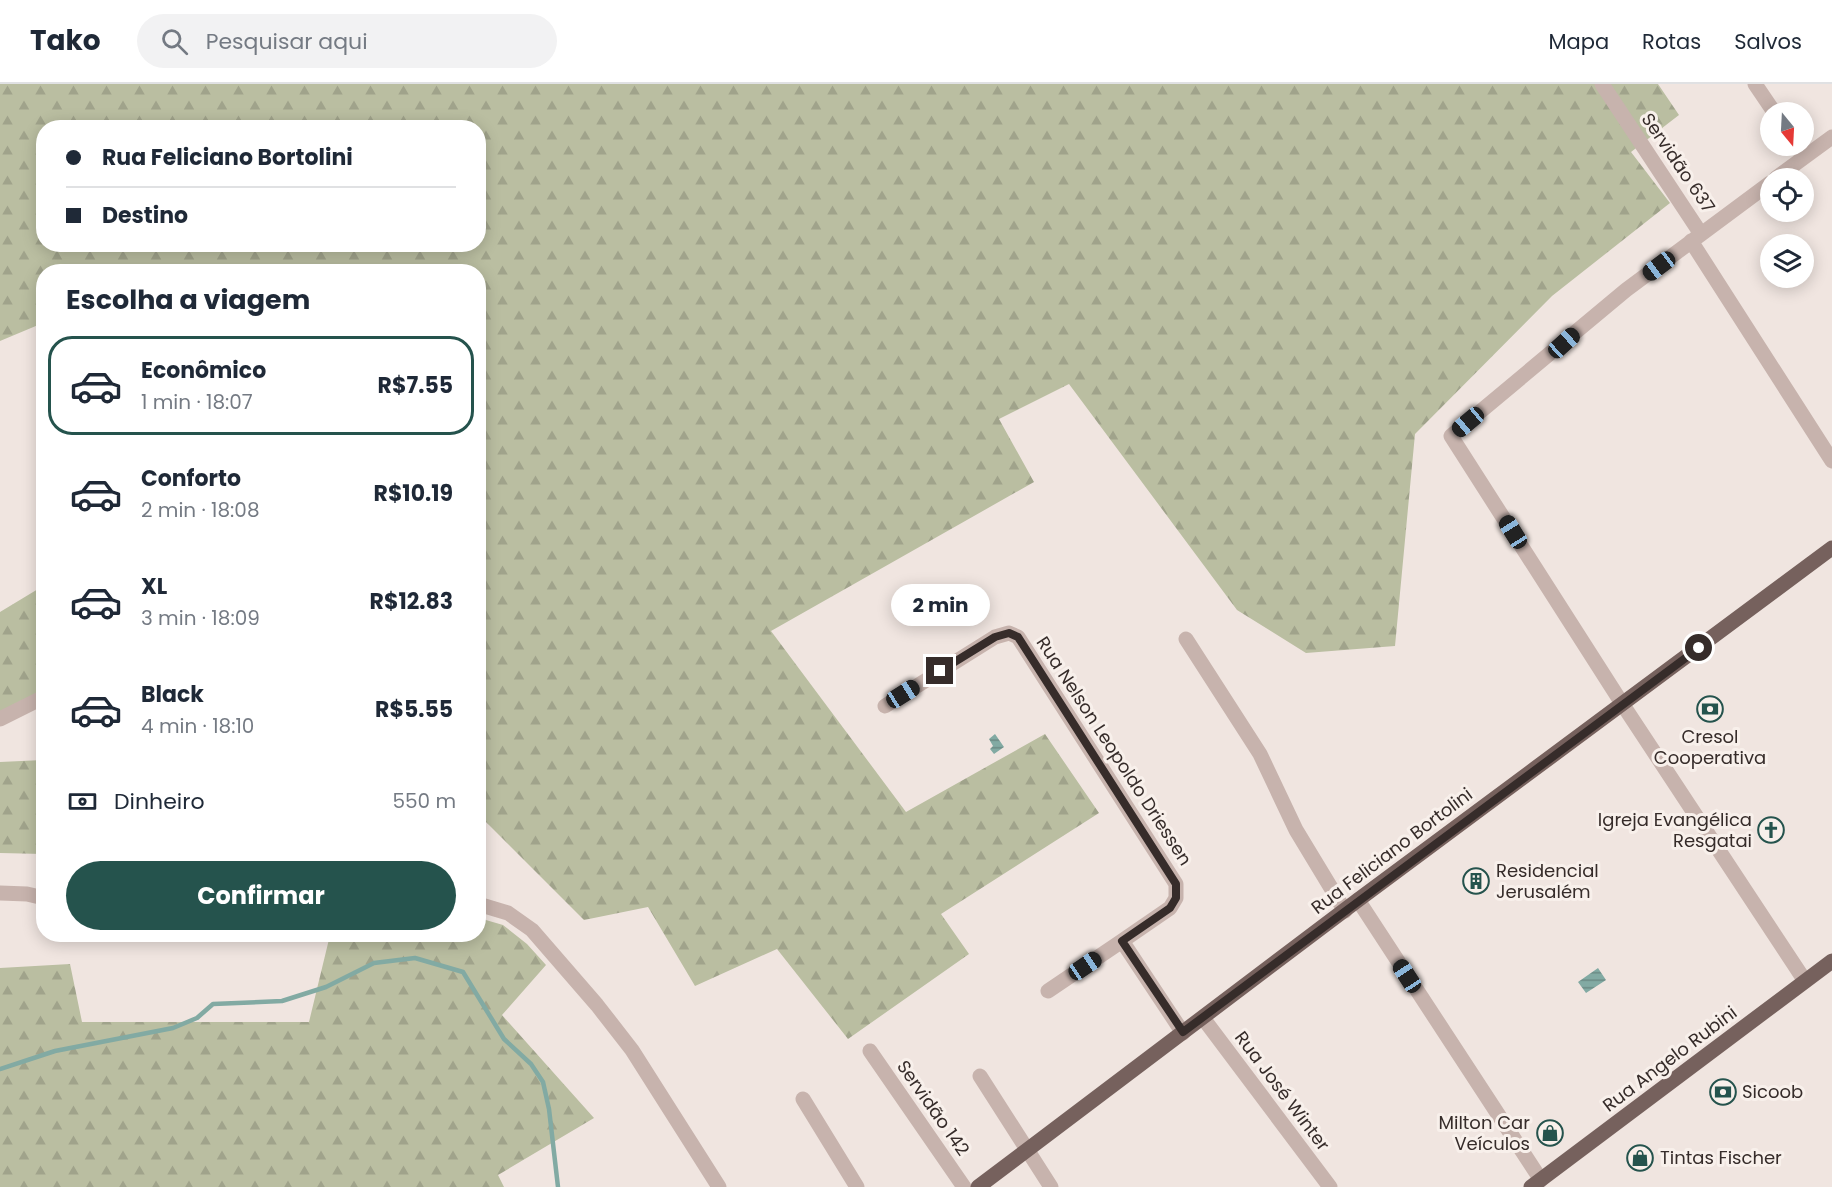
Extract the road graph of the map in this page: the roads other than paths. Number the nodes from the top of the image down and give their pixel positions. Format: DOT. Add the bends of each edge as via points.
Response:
graph roads {
  1 [pos="1602,84"];
  2 [pos="1755,84"];
  3 [pos="1767,102"];
  4 [pos="1832,137"];
  5 [pos="1814,145"];
  6 [pos="1795,156"];
  7 [pos="1785,168"];
  8 [pos="1760,190"];
  9 [pos="1696,238"];
  10 [pos="1832,461"];
  11 [pos="1832,548"];
  12 [pos="1186,639"];
  13 [pos="36,701"];
  14 [pos="1623,705"];
  15 [pos="885,706"];
  16 [pos="0,719"];
  17 [pos="0,893"];
  18 [pos="36,896"];
  19 [pos="1358,900"];
  20 [pos="486,906"];
  21 [pos="1345,910"];
  22 [pos="1122,941"];
  23 [pos="1832,961"];
  24 [pos="1805,981"];
  25 [pos="1048,991"];
  26 [pos="1203,1018"];
  27 [pos="1183,1032"];
  28 [pos="870,1051"];
  29 [pos="980,1076"];
  30 [pos="803,1099"];
  31 [pos="1029,1149"];
  32 [pos="1536,1183"];
  33 [pos="719,1187"];
  34 [pos="857,1187"];
  35 [pos="964,1187"];
  36 [pos="978,1187"];
  37 [pos="1052,1187"];
  38 [pos="1330,1187"];
  1 -- 9 [label="street, Servidão 637"];
  2 -- 3 [label="street"];
  4 -- 5 [label="street"];
  6 -- 7 [label="street"];
  8 -- 9 [label="street"];
  9 -- 10 [label="street, Servidão 637"];
  9 -- 14 [label="street" via="1595,315 1451,436"];
  11 -- 14 [label="main road, Rua Feliciano Bortolini"];
  12 -- 21 [label="street" via="1260,754 1296,830"];
  13 -- 16 [label="street"];
  14 -- 19 [label="main road, Rua Feliciano Bortolini"];
  14 -- 24 [label="street"];
  15 -- 22 [label="street, Rua Nelson Leopoldo Driessen" via="995,637 1009,633 1018,637 1176,884 1176,898 1170,908"];
  17 -- 18 [label="street"];
  19 -- 21 [label="main road, Rua Feliciano Bortolini"];
  19 -- 32 [label="street"];
  20 -- 33 [label="street" via="508,913 532,930 597,1005 632,1050"];
  21 -- 26 [label="main road, Rua Feliciano Bortolini"];
  22 -- 25 [label="street"];
  22 -- 27 [label="street"];
  23 -- 24 [label="main road, Rua Angelo Rubini"];
  24 -- 32 [label="main road, Rua Angelo Rubini"];
  26 -- 27 [label="main road, Rua Feliciano Bortolini"];
  26 -- 38 [label="street, Rua José Winter"];
  27 -- 31 [label="main road, Rua Feliciano Bortolini"];
  28 -- 35 [label="street, Servidão 142"];
  29 -- 31 [label="street"];
  30 -- 34 [label="street"];
  31 -- 36 [label="main road, Rua Feliciano Bortolini"];
  31 -- 37 [label="street"];
}
